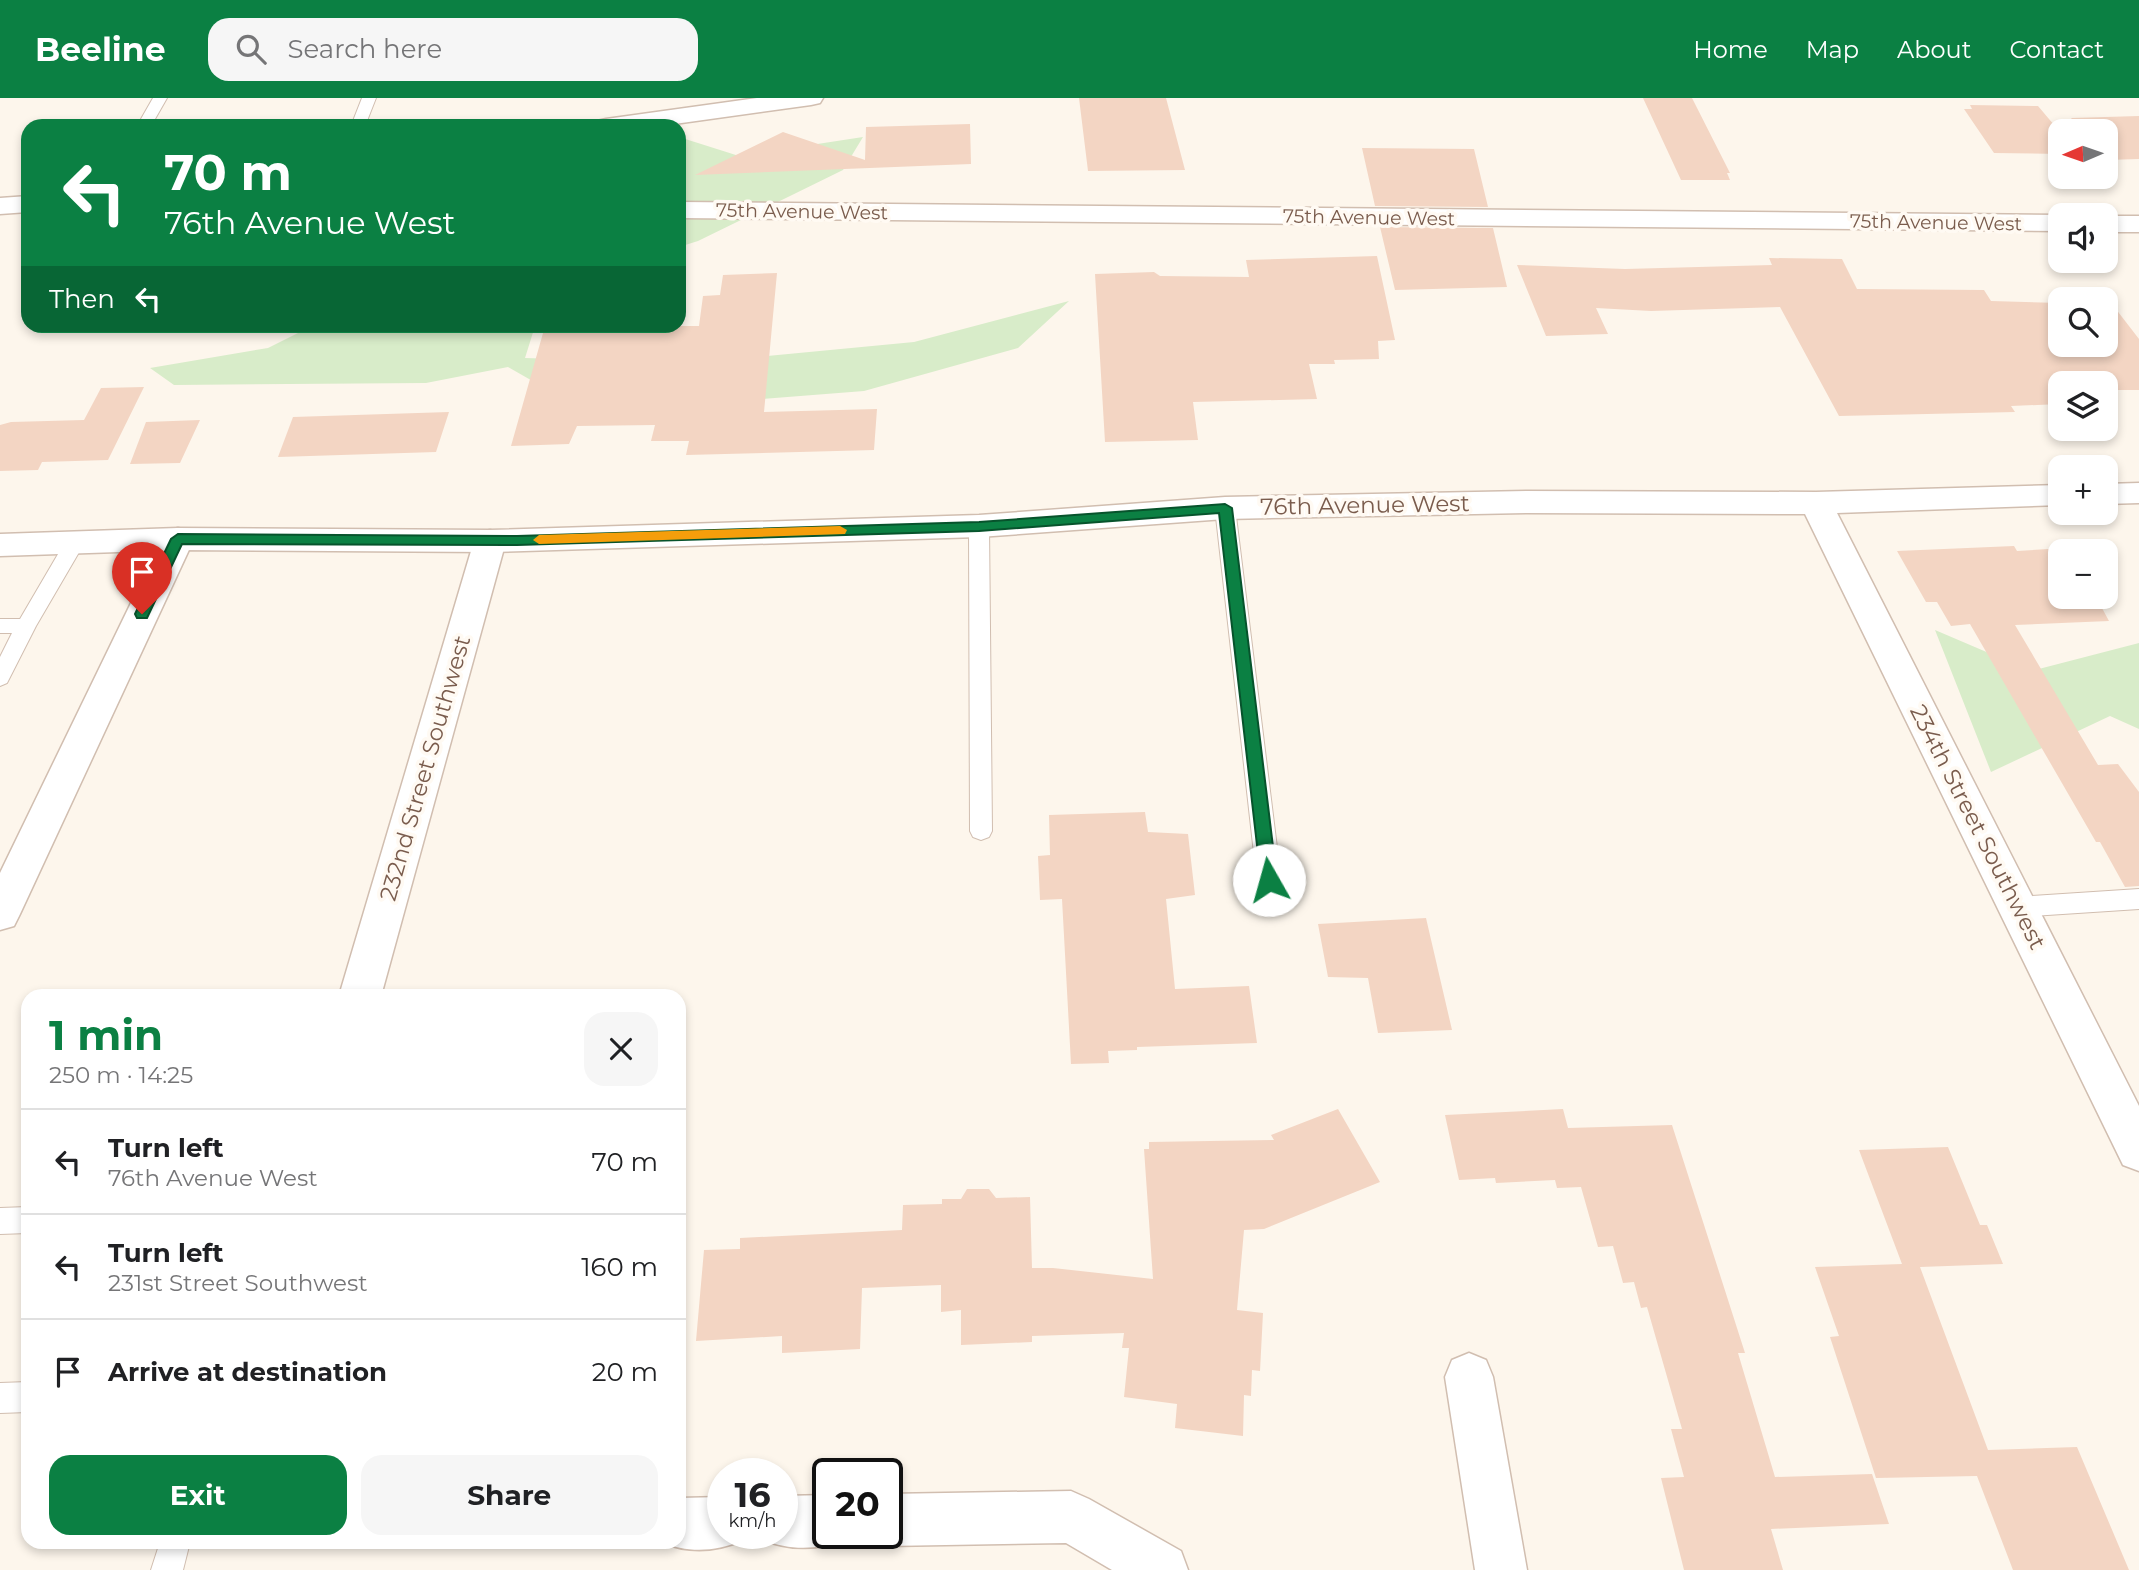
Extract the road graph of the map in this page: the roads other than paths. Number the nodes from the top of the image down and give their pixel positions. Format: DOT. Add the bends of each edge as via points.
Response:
graph roads {
  1 [pos="160,98"];
  2 [pos="369,98"];
  3 [pos="811,98"];
  4 [pos="148,119"];
  5 [pos="361,119"];
  6 [pos="657,119"];
  7 [pos="686,210"];
  8 [pos="2048,223"];
  9 [pos="2118,224"];
  10 [pos="2139,224"];
  11 [pos="2139,493"];
  12 [pos="2118,494"];
  13 [pos="2048,495"];
  14 [pos="1816,503"];
  15 [pos="1225,508"];
  16 [pos="979,526"];
  17 [pos="178,539"];
  18 [pos="490,541"];
  19 [pos="75,542"];
  20 [pos="0,545"];
  21 [pos="0,626"];
  22 [pos="26,626"];
  23 [pos="0,678"];
  24 [pos="981,831"];
  25 [pos="1269,880"];
  26 [pos="2139,899"];
  27 [pos="2017,907"];
  28 [pos="0,914"];
  29 [pos="362,989"];
  30 [pos="2139,1151"];
  31 [pos="21,1220"];
  32 [pos="0,1222"];
  33 [pos="1469,1377"];
  34 [pos="21,1397"];
  35 [pos="0,1398"];
  36 [pos="903,1520"];
  37 [pos="707,1523"];
  38 [pos="686,1524"];
  39 [pos="173,1549"];
  40 [pos="167,1570"];
  41 [pos="1162,1570"];
  42 [pos="1501,1570"];
  1 -- 4 [label="lane"];
  2 -- 5 [label="lane"];
  3 -- 6 [label="street"];
  7 -- 8 [label="street, 75th Avenue West"];
  9 -- 10 [label="street"];
  11 -- 12 [label="street"];
  13 -- 14 [label="street, 76th Avenue West"];
  14 -- 15 [label="street, 76th Avenue West"];
  14 -- 27 [label="street, 234th Street Southwest"];
  15 -- 16 [label="street, 76th Avenue West"];
  15 -- 25 [label="lane"];
  16 -- 18 [label="street, 76th Avenue West"];
  16 -- 24 [label="lane"];
  17 -- 18 [label="street, 76th Avenue West"];
  17 -- 19 [label="street, 76th Avenue West"];
  17 -- 28 [label="street"];
  18 -- 29 [label="street, 232nd Street Southwest"];
  19 -- 20 [label="street, 76th Avenue West"];
  19 -- 22 [label="lane"];
  21 -- 22 [label="lane"];
  22 -- 23 [label="lane"];
  26 -- 27 [label="lane"];
  27 -- 30 [label="street, 234th Street Southwest"];
  31 -- 32 [label="lane"];
  33 -- 42 [label="street"];
  34 -- 35 [label="lane"];
  36 -- 41 [label="street" via="1071,1517"];
  37 -- 38 [label="street"];
  39 -- 40 [label="lane"];
}
